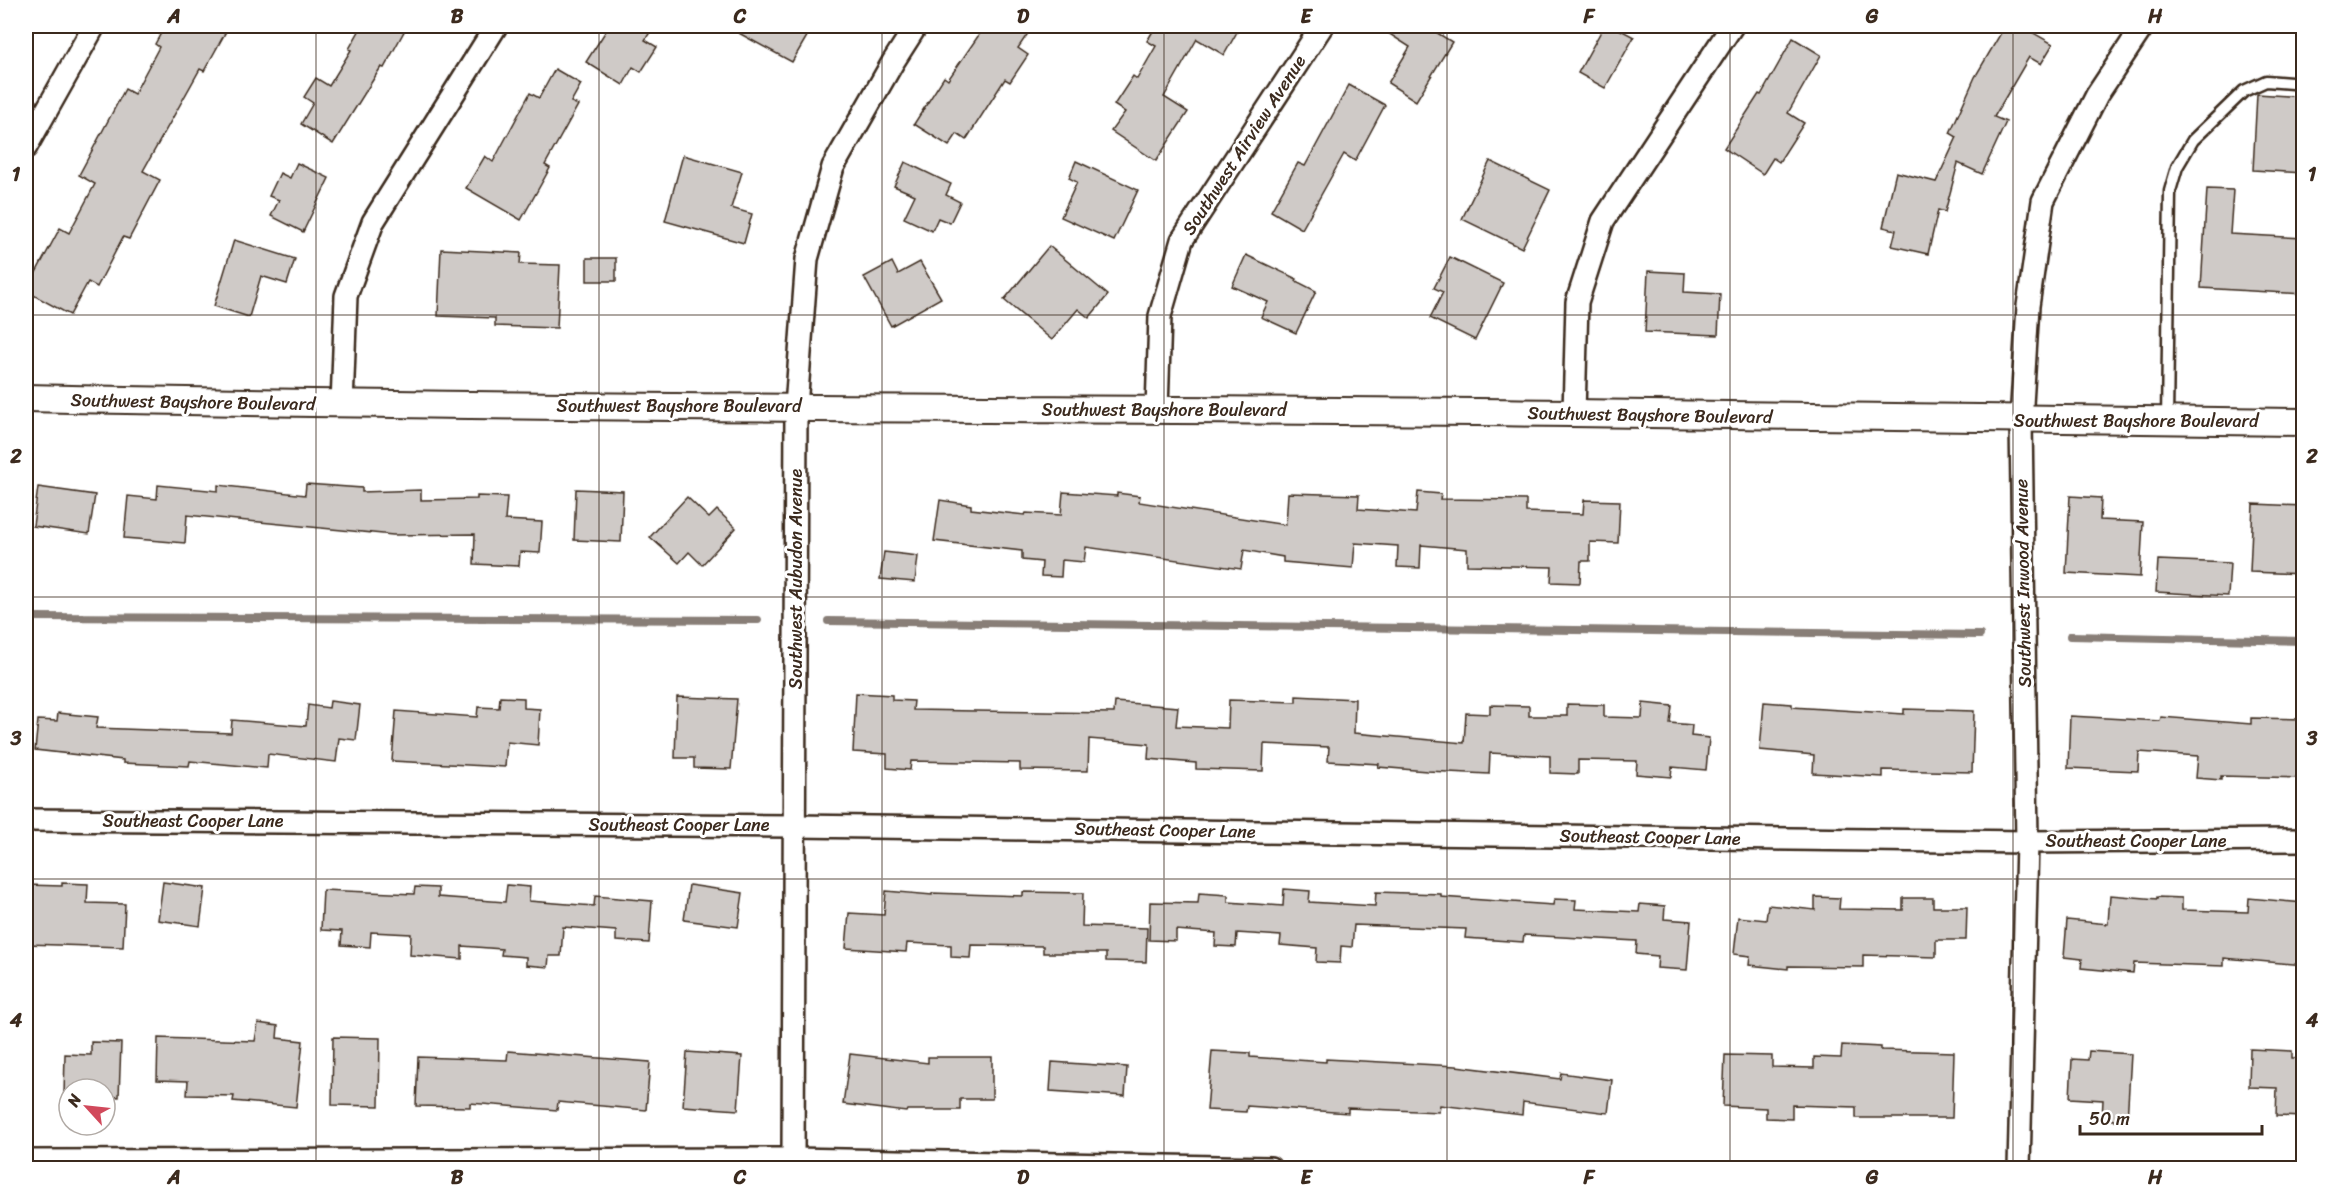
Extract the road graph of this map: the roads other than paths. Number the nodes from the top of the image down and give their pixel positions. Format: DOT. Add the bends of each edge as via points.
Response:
graph roads {
  1 [pos="94,26"];
  2 [pos="496,26"];
  3 [pos="916,26"];
  4 [pos="1322,26"];
  5 [pos="1732,26"];
  6 [pos="2143,26"];
  7 [pos="2304,84"];
  8 [pos="26,147"];
  9 [pos="26,399"];
  10 [pos="342,405"];
  11 [pos="796,407"];
  12 [pos="1157,410"];
  13 [pos="1574,413"];
  14 [pos="2021,421"];
  15 [pos="2167,422"];
  16 [pos="2304,422"];
  17 [pos="26,820"];
  18 [pos="795,826"];
  19 [pos="2304,840"];
  20 [pos="2027,842"];
  21 [pos="793,1159"];
  22 [pos="26,1161"];
  23 [pos="1270,1168"];
  24 [pos="2019,1168"];
  1 -- 8 [label="street"];
  2 -- 10 [label="street" via="373,222 346,296"];
  3 -- 11 [label="street, Southwest Aubudon Avenue" via="832,167 807,259"];
  4 -- 12 [label="street, Southwest Airview Avenue" via="1182,240 1160,316"];
  5 -- 13 [label="street" via="1603,221 1577,302"];
  6 -- 14 [label="street, Southwest Inwood Avenue" via="2097,95 2043,201 2028,306"];
  7 -- 15 [label="lane" via="2266,81 2244,91 2193,140 2177,167 2170,191"];
  9 -- 10 [label="street, Southwest Bayshore Boulevard"];
  10 -- 11 [label="street, Southwest Bayshore Boulevard"];
  11 -- 12 [label="street, Southwest Bayshore Boulevard"];
  11 -- 18 [label="street, Southwest Aubudon Avenue"];
  12 -- 13 [label="street, Southwest Bayshore Boulevard"];
  13 -- 14 [label="street, Southwest Bayshore Boulevard"];
  14 -- 15 [label="street, Southwest Bayshore Boulevard"];
  14 -- 20 [label="street, Southwest Inwood Avenue"];
  15 -- 16 [label="street, Southwest Bayshore Boulevard"];
  17 -- 18 [label="street, Southeast Cooper Lane"];
  18 -- 20 [label="street, Southeast Cooper Lane"];
  18 -- 21 [label="street, Southwest Aubudon Avenue"];
  19 -- 20 [label="street, Southeast Cooper Lane"];
  20 -- 24 [label="street, Southwest Inwood Avenue"];
  21 -- 22 [label="street"];
  21 -- 23 [label="street"];
}
